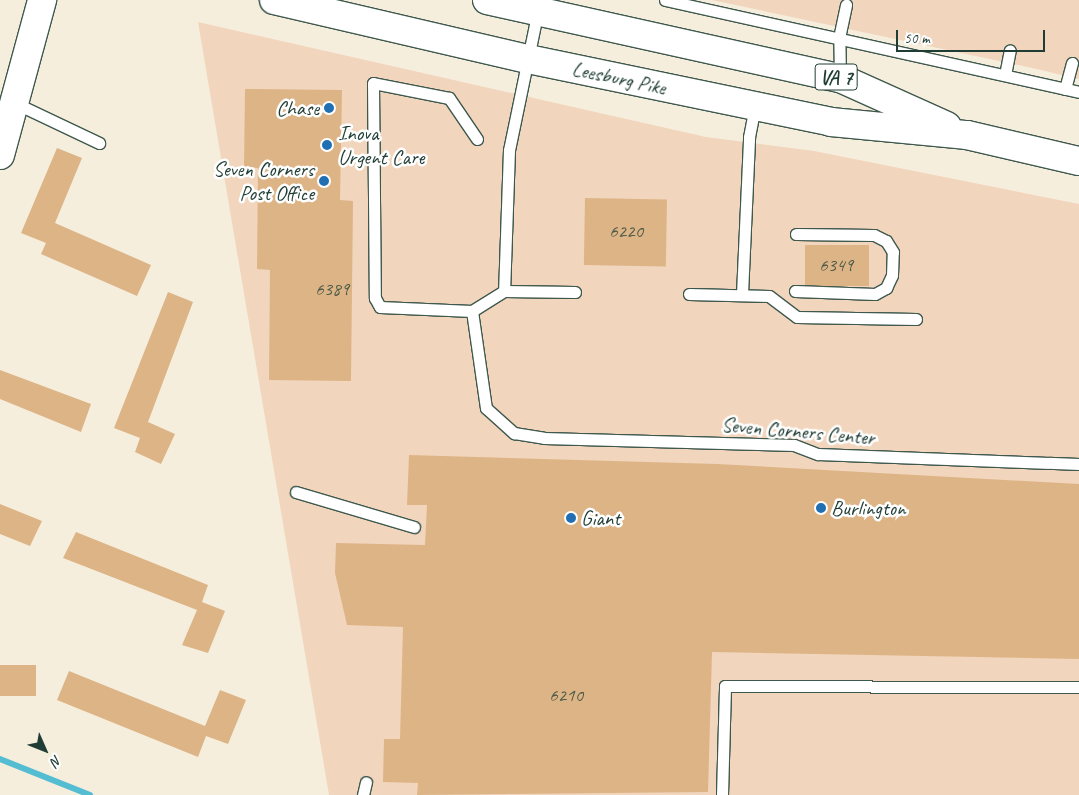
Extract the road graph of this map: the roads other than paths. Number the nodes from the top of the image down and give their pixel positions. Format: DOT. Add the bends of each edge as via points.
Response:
graph roads {
  1 [pos="42,0"];
  2 [pos="274,0"];
  3 [pos="487,0"];
  4 [pos="665,0"];
  5 [pos="846,5"];
  6 [pos="539,6"];
  7 [pos="839,38"];
  8 [pos="1010,50"];
  9 [pos="528,59"];
  10 [pos="1072,63"];
  11 [pos="1005,75"];
  12 [pos="840,78"];
  13 [pos="1065,89"];
  14 [pos="1079,92"];
  15 [pos="17,104"];
  16 [pos="755,106"];
  17 [pos="968,135"];
  18 [pos="477,139"];
  19 [pos="99,143"];
  20 [pos="0,155"];
  21 [pos="1079,160"];
  22 [pos="796,234"];
  23 [pos="504,291"];
  24 [pos="796,291"];
  25 [pos="575,292"];
  26 [pos="689,294"];
  27 [pos="742,294"];
  28 [pos="472,310"];
  29 [pos="916,319"];
  30 [pos="1079,464"];
  31 [pos="296,492"];
  32 [pos="414,527"];
  33 [pos="1079,687"];
  34 [pos="366,782"];
  35 [pos="363,795"];
  36 [pos="722,795"];
  1 -- 15 [label="main road"];
  2 -- 9 [label="main road, Leesburg Pike / VA 7"];
  3 -- 6 [label="main road, Leesburg Pike / VA 7"];
  4 -- 7 [label="lane"];
  5 -- 7 [label="lane"];
  6 -- 9 [label="lane"];
  6 -- 12 [label="main road, Leesburg Pike / VA 7"];
  7 -- 11 [label="lane"];
  7 -- 12 [label="lane"];
  8 -- 11 [label="lane"];
  9 -- 16 [label="main road, Leesburg Pike / VA 7"];
  9 -- 23 [label="lane" via="509,150"];
  10 -- 13 [label="lane"];
  11 -- 13 [label="lane"];
  12 -- 17 [label="main road, Leesburg Pike / VA 7"];
  13 -- 14 [label="lane"];
  15 -- 19 [label="lane"];
  15 -- 20 [label="main road"];
  16 -- 17 [label="main road, Leesburg Pike / VA 7" via="831,122"];
  16 -- 27 [label="lane" via="749,137"];
  17 -- 21 [label="main road, Leesburg Pike / VA 7"];
  18 -- 28 [label="lane" via="449,98 373,83 375,298 380,307"];
  22 -- 24 [label="lane" via="874,235 886,241 893,252 892,275 886,288 874,294"];
  23 -- 25 [label="lane"];
  23 -- 28 [label="lane"];
  26 -- 27 [label="lane"];
  27 -- 29 [label="lane" via="769,296 797,317"];
  28 -- 30 [label="lane, Seven Corners Center" via="486,408 514,433 544,438 794,445 818,454"];
  31 -- 32 [label="lane"];
  33 -- 36 [label="lane" via="725,686"];
  34 -- 35 [label="lane"];
}
